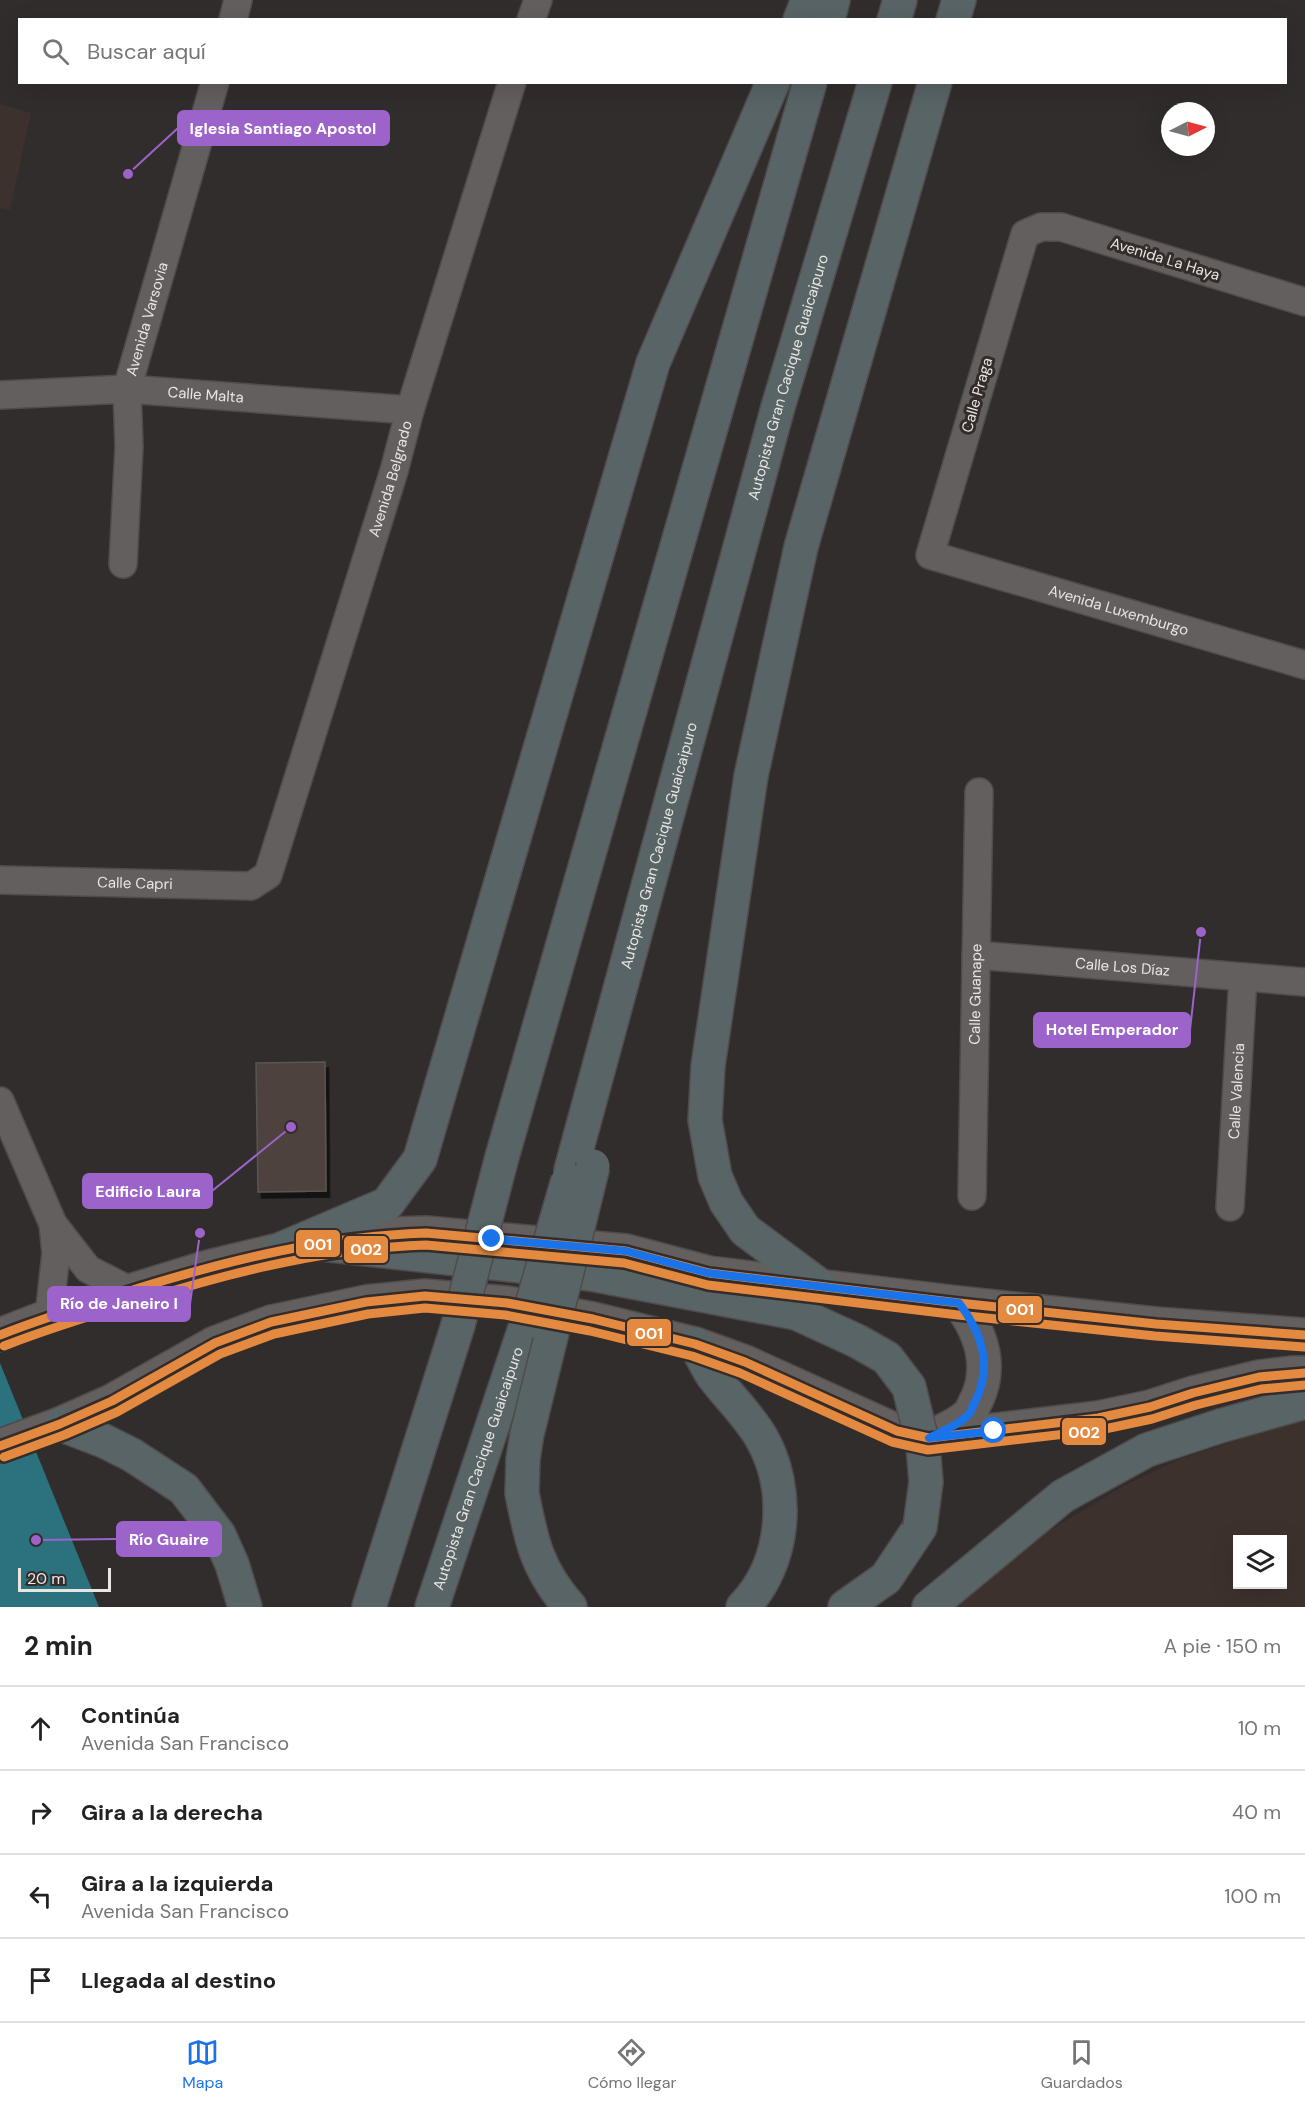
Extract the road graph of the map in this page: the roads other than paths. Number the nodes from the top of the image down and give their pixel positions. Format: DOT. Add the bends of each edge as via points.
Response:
graph roads {
  1 [pos="238,0"];
  2 [pos="538,0"];
  3 [pos="808,0"];
  4 [pos="833,0"];
  5 [pos="900,0"];
  6 [pos="959,0"];
  7 [pos="234,18"];
  8 [pos="532,18"];
  9 [pos="801,18"];
  10 [pos="828,18"];
  11 [pos="895,18"];
  12 [pos="954,18"];
  13 [pos="214,84"];
  14 [pos="511,84"];
  15 [pos="772,84"];
  16 [pos="809,84"];
  17 [pos="874,84"];
  18 [pos="934,84"];
  19 [pos="1025,234"];
  20 [pos="1305,302"];
  21 [pos="127,389"];
  22 [pos="0,395"];
  23 [pos="410,410"];
  24 [pos="930,555"];
  25 [pos="123,564"];
  26 [pos="1305,664"];
  27 [pos="979,792"];
  28 [pos="268,875"];
  29 [pos="0,880"];
  30 [pos="976,955"];
  31 [pos="1244,977"];
  32 [pos="1305,982"];
  33 [pos="0,1101"];
  34 [pos="582,1168"];
  35 [pos="972,1196"];
  36 [pos="1230,1207"];
  37 [pos="53,1224"];
  38 [pos="322,1244"];
  39 [pos="279,1250"];
  40 [pos="819,1285"];
  41 [pos="131,1291"];
  42 [pos="959,1303"];
  43 [pos="49,1316"];
  44 [pos="0,1335"];
  45 [pos="1305,1335"];
  46 [pos="695,1344"];
  47 [pos="1305,1373"];
  48 [pos="1305,1402"];
  49 [pos="60,1424"];
  50 [pos="929,1438"];
  51 [pos="0,1446"];
  52 [pos="245,1607"];
  53 [pos="369,1607"];
  54 [pos="432,1607"];
  55 [pos="570,1607"];
  56 [pos="743,1607"];
  57 [pos="845,1607"];
  58 [pos="929,1607"];
  1 -- 7 [label="street"];
  2 -- 8 [label="street"];
  3 -- 9 [label="highway"];
  4 -- 10 [label="highway"];
  5 -- 11 [label="highway"];
  6 -- 12 [label="highway"];
  13 -- 21 [label="street, Avenida Varsovia"];
  14 -- 23 [label="street, Avenida Belgrado"];
  15 -- 39 [label="highway" via="653,363 420,1159 387,1204"];
  16 -- 53 [label="highway, bridge" via="502,1157 458,1325"];
  17 -- 34 [label="highway, Autopista Gran Cacique Guaicaipuro" via="778,407 619,993"];
  18 -- 40 [label="highway" via="801,547 751,776 708,1066 705,1120 715,1176 726,1202 745,1230"];
  19 -- 20 [label="street, Avenida La Haya" via="1041,227 1061,226"];
  19 -- 24 [label="street, Calle Praga"];
  21 -- 22 [label="street, Calle Malta"];
  21 -- 23 [label="street, Calle Malta"];
  21 -- 25 [label="street, Avenida Varsovia" via="129,447"];
  23 -- 28 [label="street, Avenida Belgrado"];
  24 -- 26 [label="street, Avenida Luxemburgo"];
  27 -- 30 [label="street, Calle Guanape"];
  28 -- 29 [label="street, Calle Capri" via="251,886"];
  30 -- 31 [label="street, Calle Los Díaz"];
  30 -- 35 [label="street, Calle Guanape"];
  31 -- 32 [label="street, Calle Los Díaz"];
  31 -- 36 [label="street, Calle Valencia"];
  33 -- 37 [label="street"];
  34 -- 54 [label="highway, Autopista Gran Cacique Guaicaipuro, bridge"];
  34 -- 55 [label="highway, bridge" via="522,1459 522,1493 533,1546 544,1573"];
  37 -- 41 [label="street" via="88,1269"];
  37 -- 43 [label="street" via="56,1252"];
  38 -- 39 [label="street"];
  38 -- 40 [label="street" via="426,1233 626,1251 708,1273"];
  38 -- 57 [label="highway, bridge" via="591,1274 796,1313 887,1358 909,1387 923,1445 926,1482 920,1527 886,1578"];
  39 -- 41 [label="street"];
  40 -- 42 [label="street"];
  41 -- 43 [label="street"];
  42 -- 45 [label="street"];
  42 -- 50 [label="street" via="983,1345 985,1369 980,1393 969,1414"];
  43 -- 44 [label="street"];
  46 -- 49 [label="street" via="507,1303 424,1296 366,1302 271,1322 215,1343 112,1401"];
  46 -- 50 [label="street" via="745,1362 897,1431"];
  46 -- 56 [label="highway" via="711,1374 760,1435 778,1483 781,1519 772,1557 764,1579"];
  47 -- 50 [label="street" via="1259,1377 1098,1418"];
  48 -- 58 [label="highway" via="1147,1450 1063,1496"];
  49 -- 51 [label="street"];
  49 -- 52 [label="highway" via="132,1455 184,1489 219,1535"];
}
